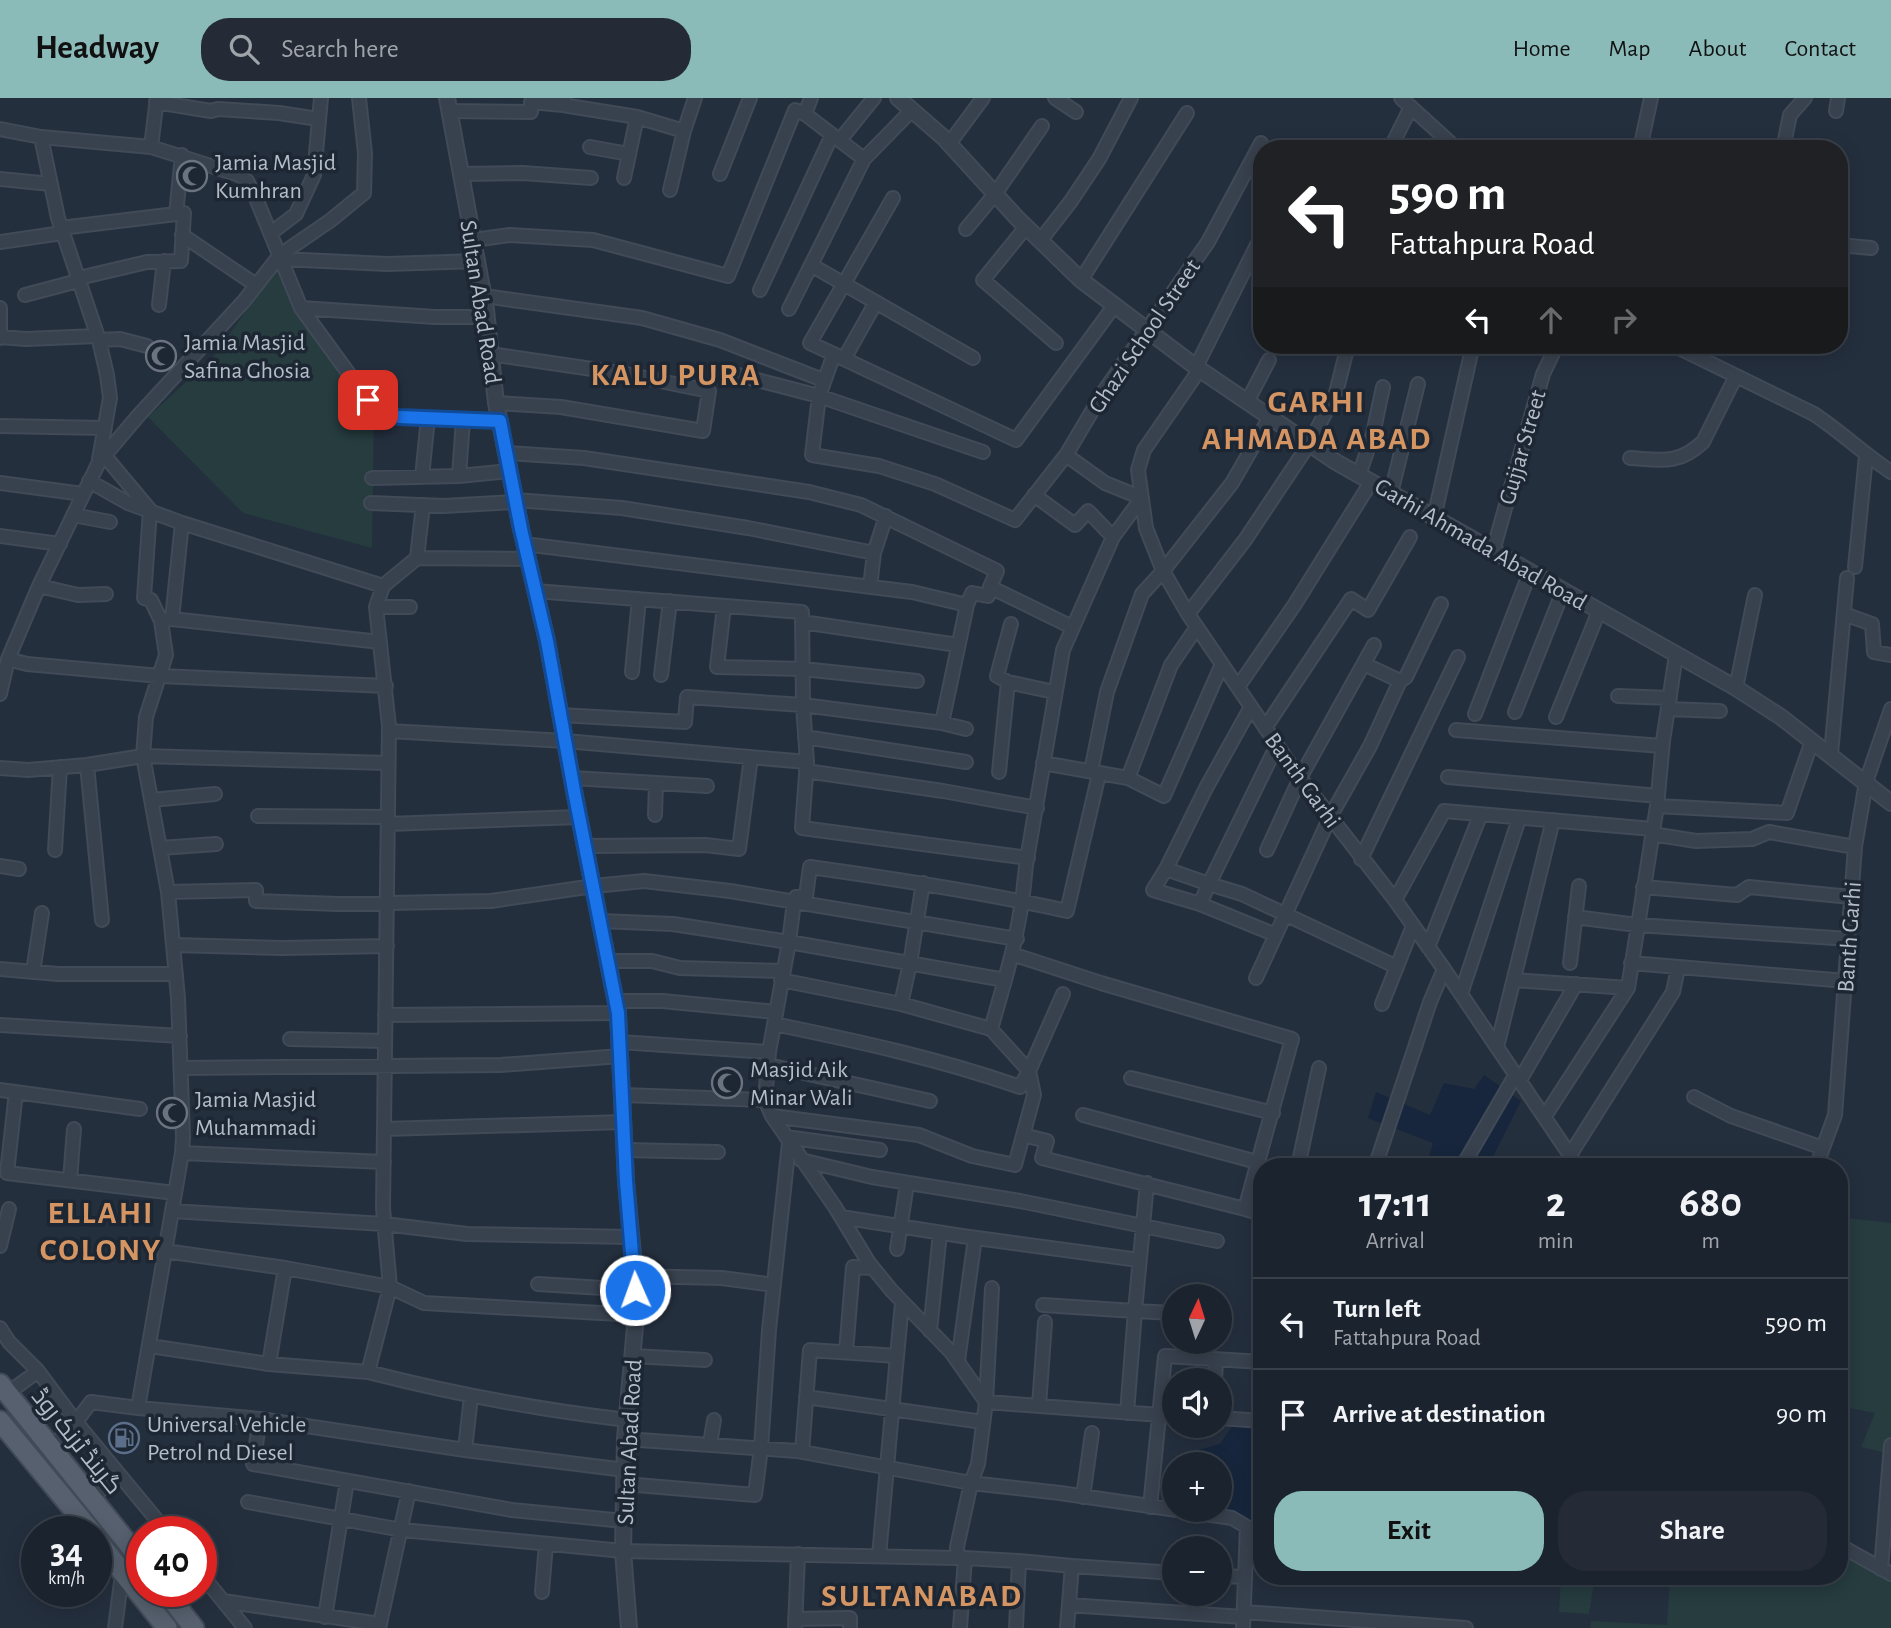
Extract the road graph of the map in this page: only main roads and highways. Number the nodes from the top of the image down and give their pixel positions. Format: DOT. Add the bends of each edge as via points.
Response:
graph roads {
  1 [pos="4,1389"];
  2 [pos="0,1421"];
  3 [pos="79,1516"];
  4 [pos="126,1540"];
  5 [pos="112,1561"];
  6 [pos="178,1607"];
  7 [pos="167,1628"];
  8 [pos="194,1628"];
  1 -- 4 [label="main road, گرینڈ ٹرنک روڈ"];
  2 -- 3 [label="main road"];
  5 -- 7 [label="main road"];
  6 -- 8 [label="main road"];
}
